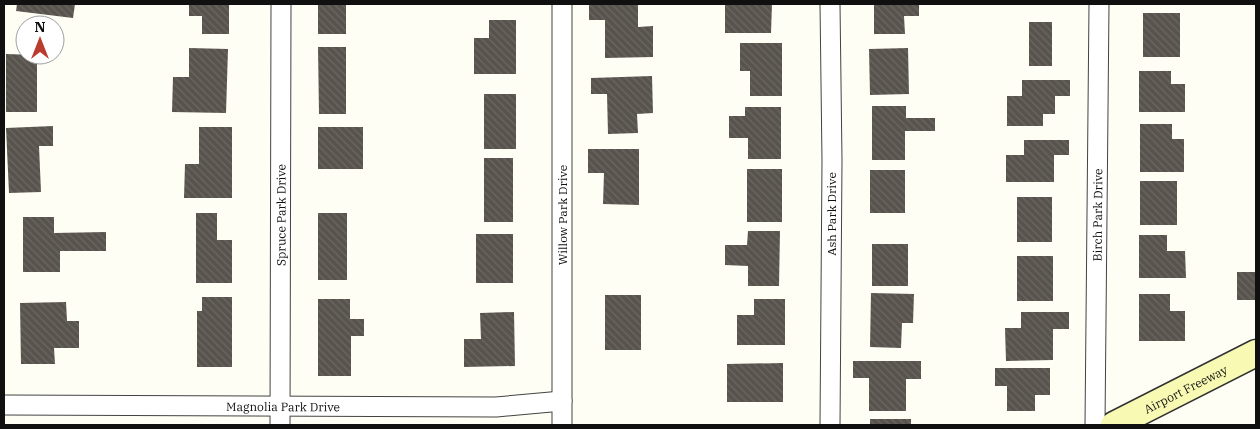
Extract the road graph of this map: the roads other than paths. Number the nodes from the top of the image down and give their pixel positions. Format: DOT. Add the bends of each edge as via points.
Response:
graph roads {
  1 [pos="281,4"];
  2 [pos="562,4"];
  3 [pos="830,4"];
  4 [pos="1099,4"];
  5 [pos="1256,354"];
  6 [pos="562,401"];
  7 [pos="4,405"];
  8 [pos="280,416"];
  9 [pos="562,425"];
  10 [pos="830,425"];
  11 [pos="1095,425"];
  12 [pos="1114,425"];
  1 -- 8 [label="street, Spruce Park Drive"];
  2 -- 6 [label="street, Willow Park Drive"];
  3 -- 10 [label="street, Ash Park Drive"];
  4 -- 11 [label="street, Birch Park Drive"];
  5 -- 12 [label="main road, Airport Freeway"];
  6 -- 8 [label="street, Magnolia Park Drive"];
  6 -- 9 [label="street, Willow Park Drive"];
  7 -- 8 [label="street, Magnolia Park Drive"];
}
